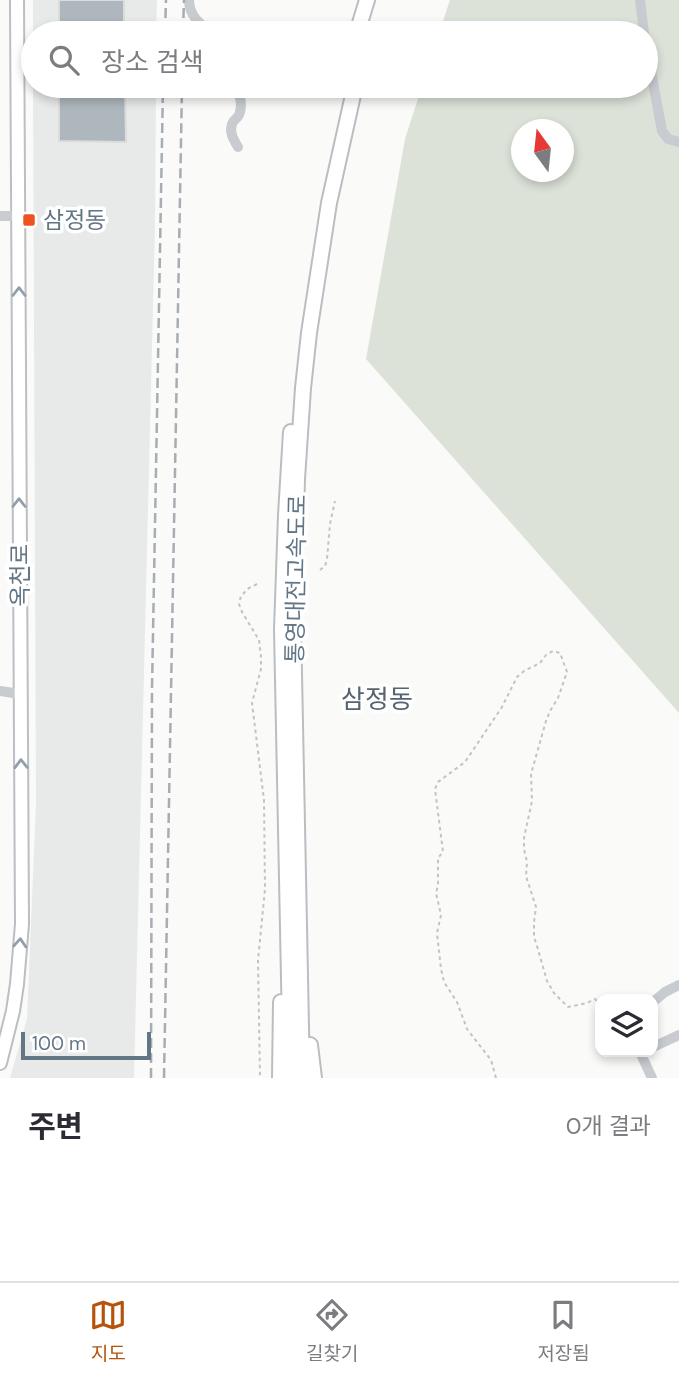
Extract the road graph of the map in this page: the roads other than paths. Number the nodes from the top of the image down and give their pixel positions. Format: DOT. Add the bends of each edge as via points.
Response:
graph roads {
  1 [pos="17,0"];
  2 [pos="189,0"];
  3 [pos="366,0"];
  4 [pos="376,0"];
  5 [pos="640,0"];
  6 [pos="197,21"];
  7 [pos="360,21"];
  8 [pos="370,21"];
  9 [pos="643,21"];
  10 [pos="240,98"];
  11 [pos="343,98"];
  12 [pos="352,98"];
  13 [pos="656,98"];
  14 [pos="679,142"];
  15 [pos="238,147"];
  16 [pos="0,216"];
  17 [pos="19,216"];
  18 [pos="0,691"];
  19 [pos="20,694"];
  20 [pos="286,822"];
  21 [pos="301,980"];
  22 [pos="679,985"];
  23 [pos="658,998"];
  24 [pos="679,1035"];
  25 [pos="658,1045"];
  26 [pos="643,1057"];
  27 [pos="0,1063"];
  28 [pos="280,1078"];
  29 [pos="291,1078"];
  30 [pos="302,1078"];
  31 [pos="314,1078"];
  32 [pos="652,1078"];
  1 -- 17 [label="main road, 옥천로"];
  2 -- 6 [label="street"];
  3 -- 7 [label="highway"];
  4 -- 8 [label="highway"];
  5 -- 9 [label="street"];
  10 -- 15 [label="street" via="240,114 231,129"];
  11 -- 20 [label="highway, 통영대전고속도로" via="304,310 289,456 282,629"];
  12 -- 21 [label="highway, 통영대전고속도로" via="329,203 309,333 297,479 293,623"];
  13 -- 14 [label="street" via="662,131"];
  16 -- 17 [label="street"];
  19 -- 17 [label="main road, 옥천로, one-way"];
  18 -- 19 [label="street"];
  27 -- 19 [label="main road, 옥천로, one-way" via="13,1011 22,924"];
  20 -- 28 [label="highway"];
  20 -- 29 [label="highway, 통영대전고속도로"];
  21 -- 30 [label="highway, 통영대전고속도로"];
  21 -- 31 [label="highway"];
  22 -- 23 [label="street"];
  24 -- 25 [label="street"];
  26 -- 32 [label="street"];
}
